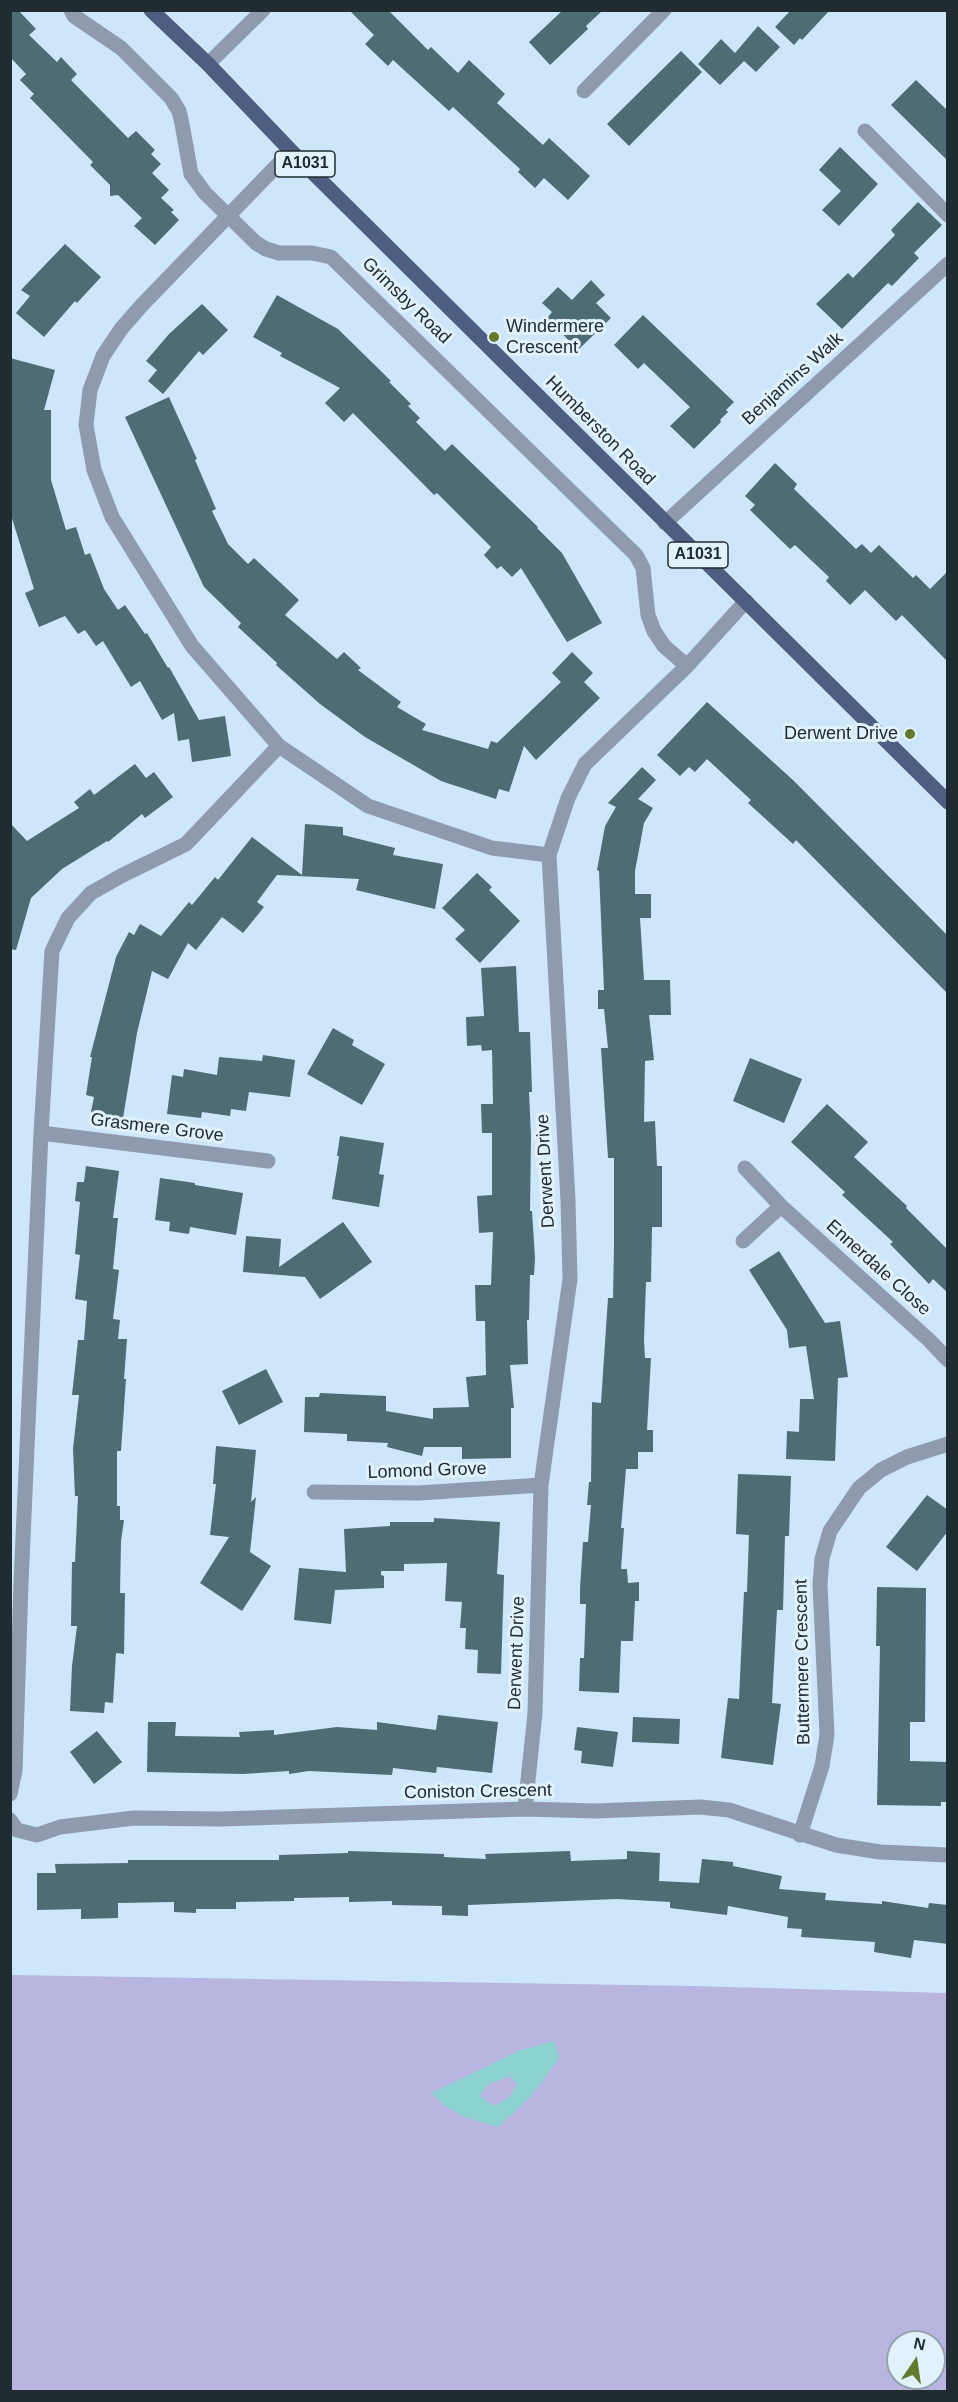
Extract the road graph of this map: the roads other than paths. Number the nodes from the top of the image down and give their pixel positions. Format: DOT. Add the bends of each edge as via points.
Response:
graph roads {
  1 [pos="71,10"];
  2 [pos="151,10"];
  3 [pos="263,10"];
  4 [pos="664,10"];
  5 [pos="208,64"];
  6 [pos="584,92"];
  7 [pos="865,131"];
  8 [pos="291,151"];
  9 [pos="948,215"];
  10 [pos="228,216"];
  11 [pos="948,264"];
  12 [pos="665,523"];
  13 [pos="746,601"];
  14 [pos="687,666"];
  15 [pos="279,746"];
  16 [pos="948,802"];
  17 [pos="549,855"];
  18 [pos="41,1133"];
  19 [pos="268,1161"];
  20 [pos="745,1168"];
  21 [pos="781,1206"];
  22 [pos="744,1241"];
  23 [pos="948,1360"];
  24 [pos="948,1444"];
  25 [pos="541,1485"];
  26 [pos="314,1492"];
  27 [pos="10,1794"];
  28 [pos="525,1809"];
  29 [pos="10,1820"];
  30 [pos="800,1834"];
  31 [pos="948,1855"];
  1 -- 10 [label="street, Grimsby Road" via="121,48 171,98 179,111 191,174"];
  2 -- 5 [label="main road, Humberston Road / A1031"];
  3 -- 5 [label="street"];
  4 -- 6 [label="street"];
  5 -- 8 [label="main road, Humberston Road / A1031"];
  7 -- 9 [label="street"];
  8 -- 10 [label="street"];
  8 -- 12 [label="main road, Humberston Road / A1031"];
  10 -- 14 [label="street, Grimsby Road" via="266,249 331,257 346,270 636,555 644,568 648,615 654,632"];
  10 -- 15 [label="street" via="121,329 103,356 90,390 86,425 94,470 112,517 192,646"];
  11 -- 12 [label="street, Benjamins Walk"];
  12 -- 13 [label="main road, Humberston Road / A1031"];
  13 -- 14 [label="street, Derwent Drive"];
  13 -- 16 [label="main road, Humberston Road / A1031"];
  14 -- 17 [label="street, Derwent Drive" via="585,764 568,798"];
  15 -- 17 [label="street" via="368,806 492,848"];
  15 -- 18 [label="street" via="186,844 91,893 68,918 52,951"];
  17 -- 25 [label="street, Derwent Drive" via="570,1279"];
  18 -- 19 [label="street, Grasmere Grove"];
  18 -- 27 [label="street" via="15,1771"];
  20 -- 21 [label="street, Ennerdale Close"];
  21 -- 22 [label="street"];
  21 -- 23 [label="street, Ennerdale Close"];
  24 -- 30 [label="street, Buttermere Crescent" via="880,1470 859,1488 830,1531 820,1584 827,1735 822,1766"];
  25 -- 26 [label="street, Lomond Grove" via="419,1493"];
  25 -- 28 [label="street, Derwent Drive" via="535,1713"];
  28 -- 29 [label="street, Coniston Crescent" via="221,1819 134,1818 60,1827 37,1835 18,1830"];
  28 -- 30 [label="street, Coniston Crescent" via="700,1807 729,1810"];
  30 -- 31 [label="street, Coniston Crescent" via="880,1852"];
}
